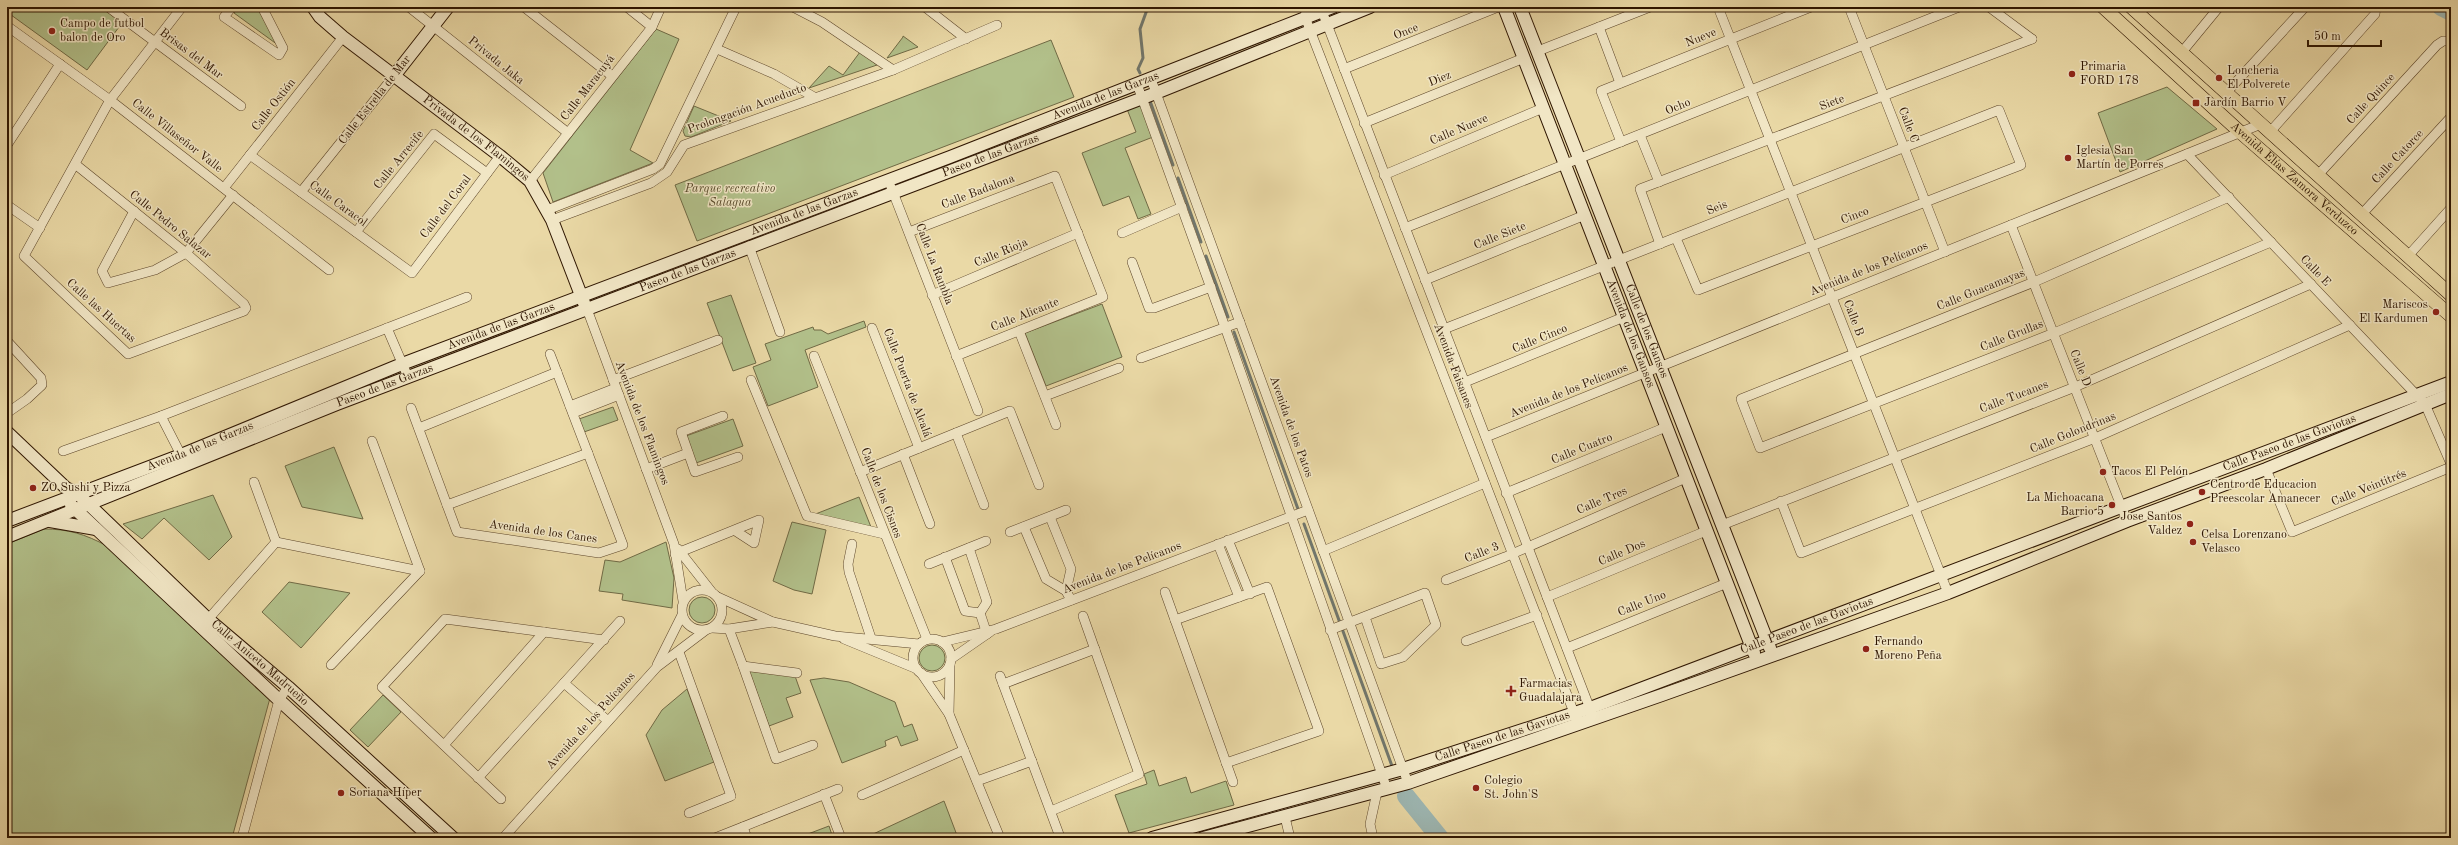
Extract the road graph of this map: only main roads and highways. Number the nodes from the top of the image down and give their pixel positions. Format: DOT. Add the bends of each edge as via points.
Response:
graph roads {
  1 [pos="313,7"];
  2 [pos="448,7"];
  3 [pos="1370,7"];
  4 [pos="1504,7"];
  5 [pos="1520,7"];
  6 [pos="2103,7"];
  7 [pos="1324,8"];
  8 [pos="2134,8"];
  9 [pos="1306,12"];
  10 [pos="394,76"];
  11 [pos="2451,295"];
  12 [pos="581,296"];
  13 [pos="586,309"];
  14 [pos="2451,316"];
  15 [pos="2451,382"];
  16 [pos="2451,394"];
  17 [pos="2421,400"];
  18 [pos="7,432"];
  19 [pos="71,494"];
  20 [pos="89,505"];
  21 [pos="76,510"];
  22 [pos="7,521"];
  23 [pos="48,521"];
  24 [pos="96,529"];
  25 [pos="7,538"];
  26 [pos="204,623"];
  27 [pos="1768,641"];
  28 [pos="1751,647"];
  29 [pos="1773,654"];
  30 [pos="1756,660"];
  31 [pos="1592,713"];
  32 [pos="1576,718"];
  33 [pos="431,838"];
  34 [pos="453,838"];
  35 [pos="1152,838"];
  36 [pos="1203,838"];
  1 -- 10 [label="main road, Privada de los Flamingos" via="320,17 343,37"];
  2 -- 10 [label="main road, Calle Estrella de Mar"];
  3 -- 13 [label="main road, Paseo de las Garzas" via="894,194 749,246"];
  4 -- 28 [label="main road, Avenida de los Gansos"];
  5 -- 27 [label="main road, Calle de los Gansos"];
  6 -- 14 [label="main road, Avenida Elías Zamora Verduzco" via="2240,132"];
  7 -- 9 [label="main road, Avenida de las Garzas"];
  8 -- 11 [label="main road, Avenida Elías Zamora Verduzco"];
  9 -- 12 [label="main road, Avenida de las Garzas" via="1151,79"];
  10 -- 12 [label="main road, Privada de los Flamingos" via="530,181 549,215"];
  12 -- 13 [label="main road, Privada de los Flamingos"];
  12 -- 19 [label="main road, Avenida de las Garzas" via="402,364 181,455"];
  13 -- 20 [label="main road, Paseo de las Garzas" via="408,377"];
  15 -- 17 [label="main road, Calle Paseo de las Gaviotas"];
  16 -- 17 [label="main road, Calle Paseo de las Gaviotas"];
  17 -- 27 [label="main road, Calle Paseo de las Gaviotas" via="2122,507"];
  17 -- 29 [label="main road, Calle Paseo de las Gaviotas" via="2266,469 1948,592"];
  18 -- 19 [label="main road, Calle Aniceto Madrueño"];
  19 -- 20 [label="main road, Calle Aniceto Madrueño"];
  19 -- 21 [label="main road, Calle Aniceto Madrueño"];
  19 -- 22 [label="main road"];
  20 -- 21 [label="main road, Paseo de las Garzas"];
  20 -- 26 [label="main road, Calle Aniceto Madrueño"];
  21 -- 23 [label="main road, Paseo de las Garzas"];
  21 -- 24 [label="main road, Calle Aniceto Madrueño"];
  23 -- 24 [label="main road"];
  23 -- 25 [label="main road, Paseo de las Garzas"];
  24 -- 26 [label="main road, Calle Aniceto Madrueño"];
  26 -- 33 [label="main road, Calle Aniceto Madrueño" via="279,700"];
  26 -- 34 [label="main road, Calle Aniceto Madrueño" via="288,687"];
  27 -- 28 [label="main road, Calle Paseo de las Gaviotas"];
  27 -- 29 [label="main road, Calle de los Gansos"];
  28 -- 30 [label="main road, Avenida de los Gansos"];
  28 -- 31 [label="main road, Calle Paseo de las Gaviotas"];
  29 -- 30 [label="main road, Calle Paseo de las Gaviotas"];
  30 -- 31 [label="main road, Calle Paseo de las Gaviotas"];
  31 -- 32 [label="main road, Calle Paseo de las Gaviotas"];
  32 -- 35 [label="main road, Calle Paseo de las Gaviotas" via="1382,775"];
  32 -- 36 [label="main road, Calle Paseo de las Gaviotas" via="1408,783"];
}
